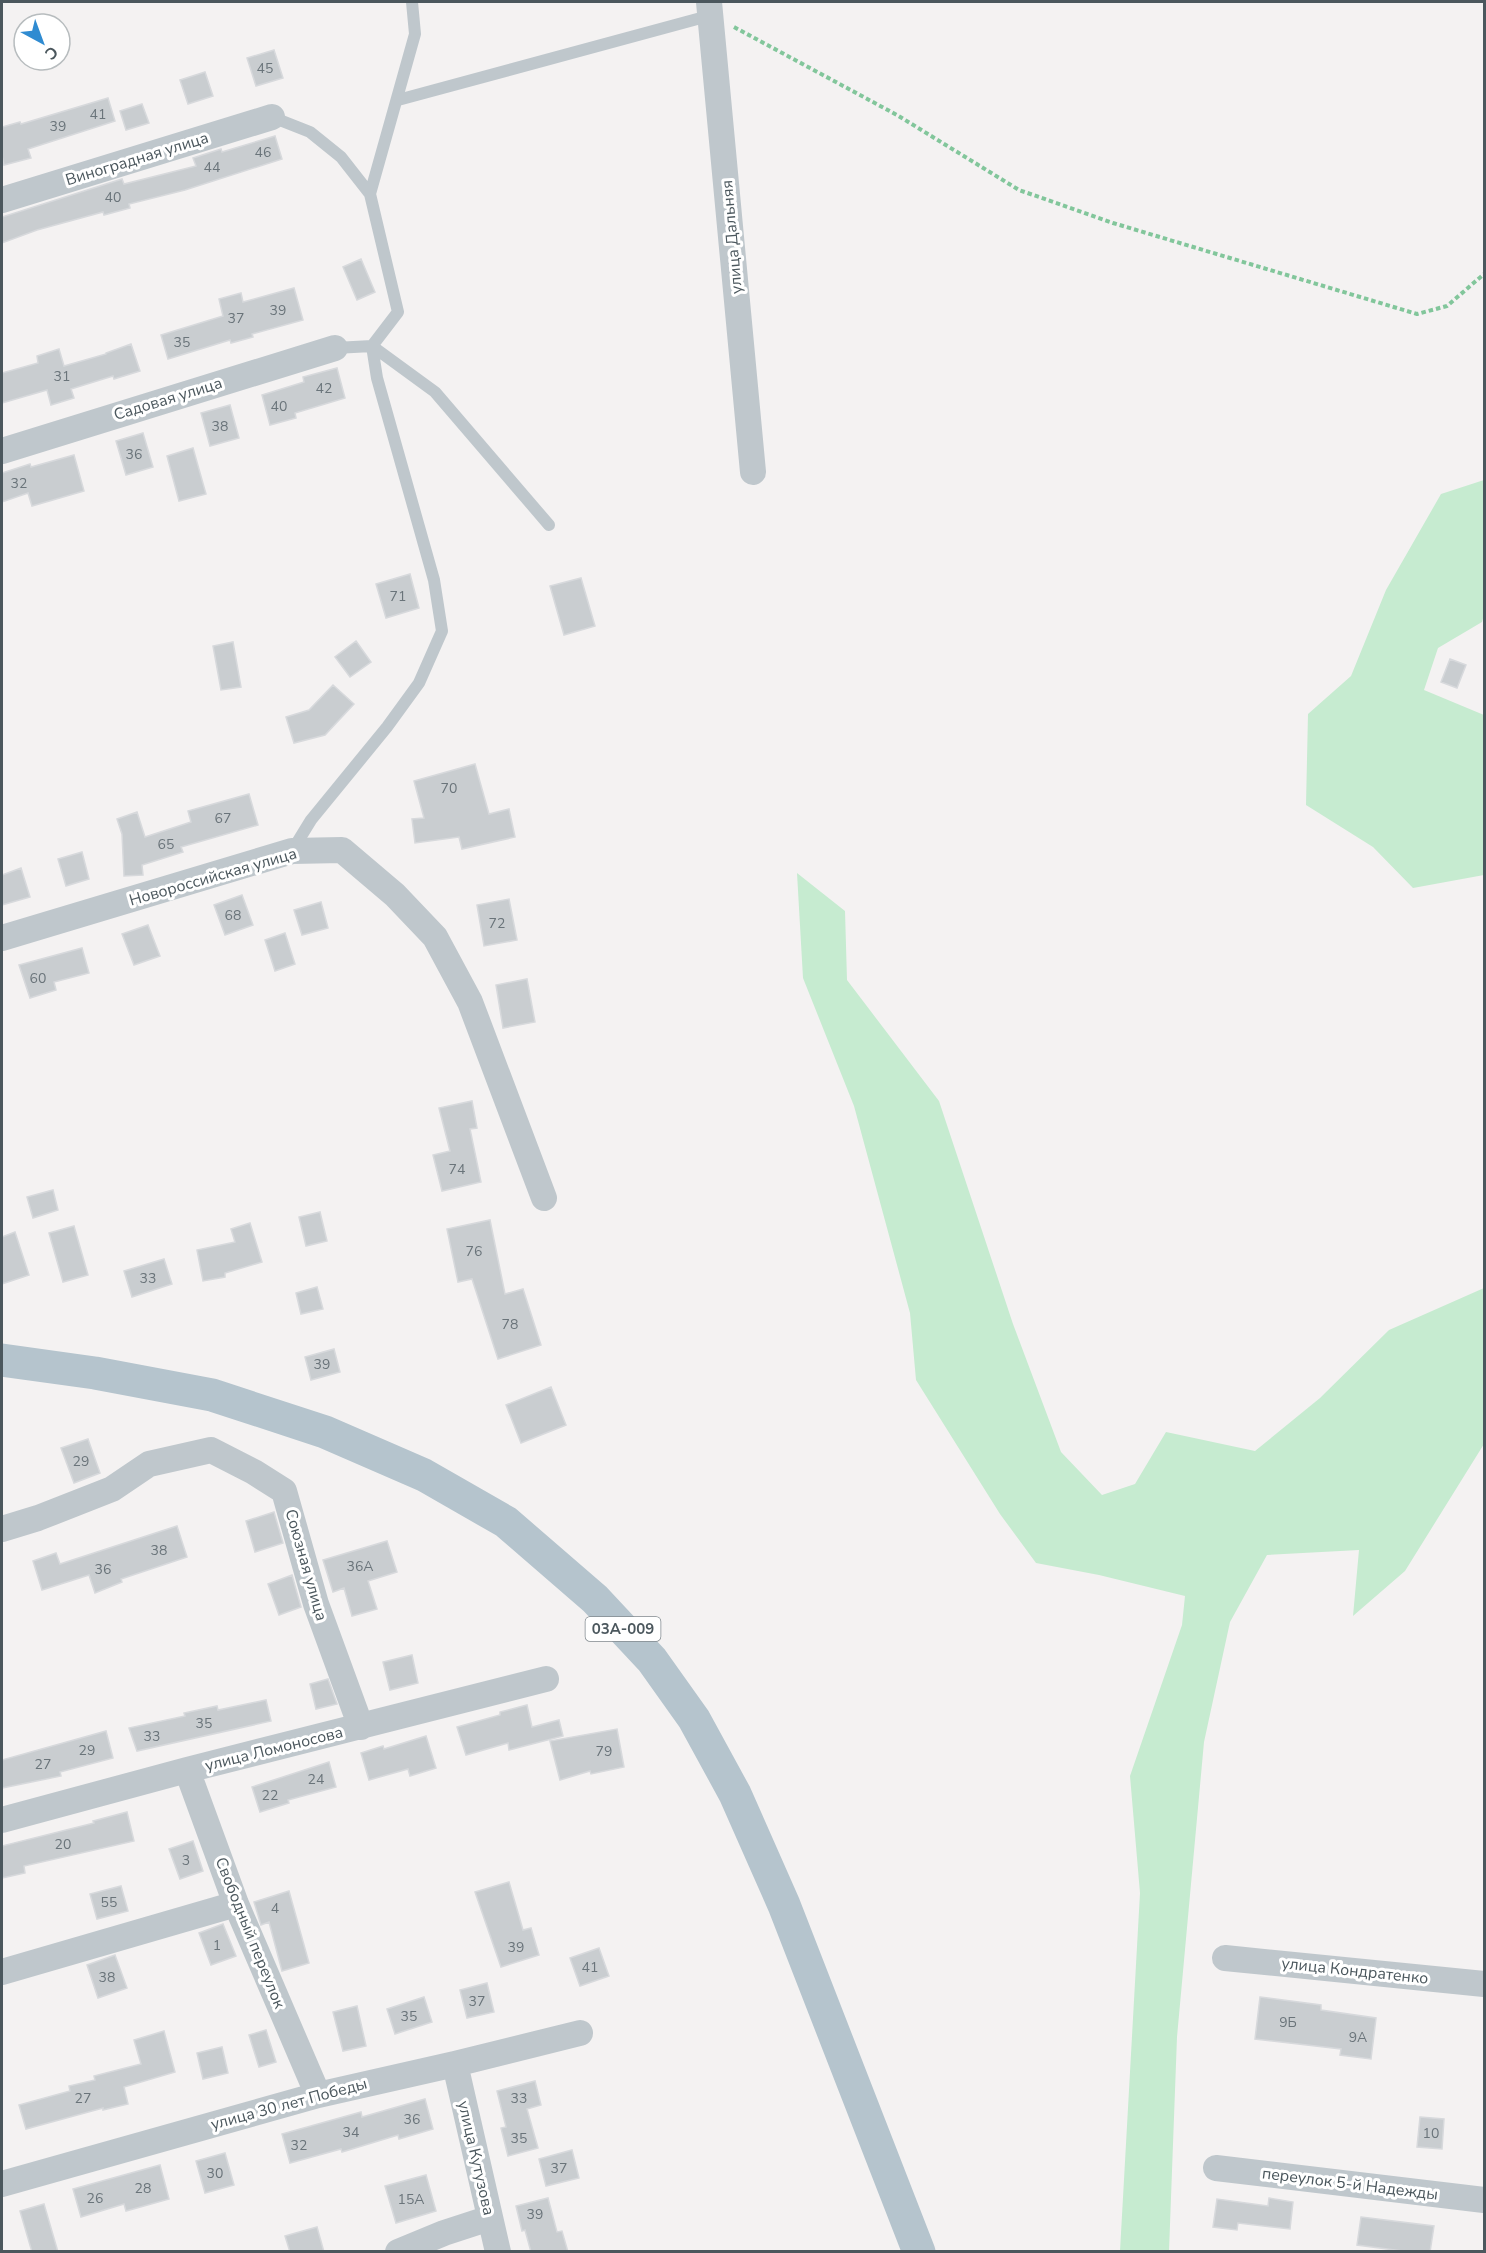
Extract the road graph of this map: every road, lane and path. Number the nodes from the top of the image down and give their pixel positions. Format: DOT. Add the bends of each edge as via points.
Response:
graph roads {
  1 [pos="412,2"];
  2 [pos="711,8"];
  3 [pos="398,100"];
  4 [pos="272,117"];
  5 [pos="370,194"];
  6 [pos="2,200"];
  7 [pos="1485,274"];
  8 [pos="372,346"];
  9 [pos="335,348"];
  10 [pos="2,450"];
  11 [pos="753,472"];
  12 [pos="549,525"];
  13 [pos="292,851"];
  14 [pos="2,938"];
  15 [pos="544,1198"];
  16 [pos="2,1360"];
  17 [pos="2,1529"];
  18 [pos="546,1679"];
  19 [pos="361,1728"];
  20 [pos="187,1770"];
  21 [pos="2,1820"];
  22 [pos="236,1904"];
  23 [pos="1226,1958"];
  24 [pos="2,1972"];
  25 [pos="1485,1984"];
  26 [pos="580,2034"];
  27 [pos="455,2064"];
  28 [pos="318,2095"];
  29 [pos="1216,2168"];
  30 [pos="2,2184"];
  31 [pos="1485,2200"];
  32 [pos="490,2218"];
  33 [pos="399,2252"];
  34 [pos="498,2252"];
  35 [pos="919,2252"];
  1 -- 3 [label="lane" via="415,34"];
  2 -- 3 [label="lane"];
  2 -- 7 [label="path" via="1019,190 1113,223 1417,314 1447,306"];
  2 -- 11 [label="street, улица Дальняя"];
  3 -- 5 [label="lane"];
  4 -- 5 [label="lane" via="310,132 341,157"];
  4 -- 6 [label="street, Виноградная улица"];
  5 -- 8 [label="lane" via="398,312"];
  8 -- 9 [label="lane"];
  8 -- 12 [label="lane" via="435,392"];
  8 -- 13 [label="lane" via="377,378 434,580 442,631 419,683 311,820"];
  9 -- 10 [label="street, Садовая улица"];
  13 -- 14 [label="street, Новороссийская улица"];
  13 -- 15 [label="street, Новороссийская улица" via="342,850 395,895 435,937 470,1002"];
  16 -- 35 [label="main road, 03А-009" via="212,1395 325,1432 424,1475 506,1522 595,1599 652,1660 694,1719 735,1794 784,1905"];
  17 -- 19 [label="street, Союзная улица" via="112,1490 149,1464 211,1450 254,1472 284,1491 316,1604"];
  18 -- 19 [label="street, улица Ломоносова"];
  19 -- 20 [label="street, улица Ломоносова"];
  20 -- 21 [label="street, улица Ломоносова"];
  20 -- 22 [label="street, Свободный переулок"];
  22 -- 24 [label="street"];
  22 -- 28 [label="street, Свободный переулок"];
  23 -- 25 [label="street, улица Кондратенко"];
  26 -- 27 [label="street, улица 30 лет Победы"];
  27 -- 28 [label="street, улица 30 лет Победы"];
  27 -- 32 [label="street, улица Кутузова"];
  28 -- 30 [label="street, улица 30 лет Победы"];
  29 -- 31 [label="street, переулок 5-й Надежды"];
  32 -- 33 [label="street"];
  32 -- 34 [label="street, улица Кутузова"];
}
